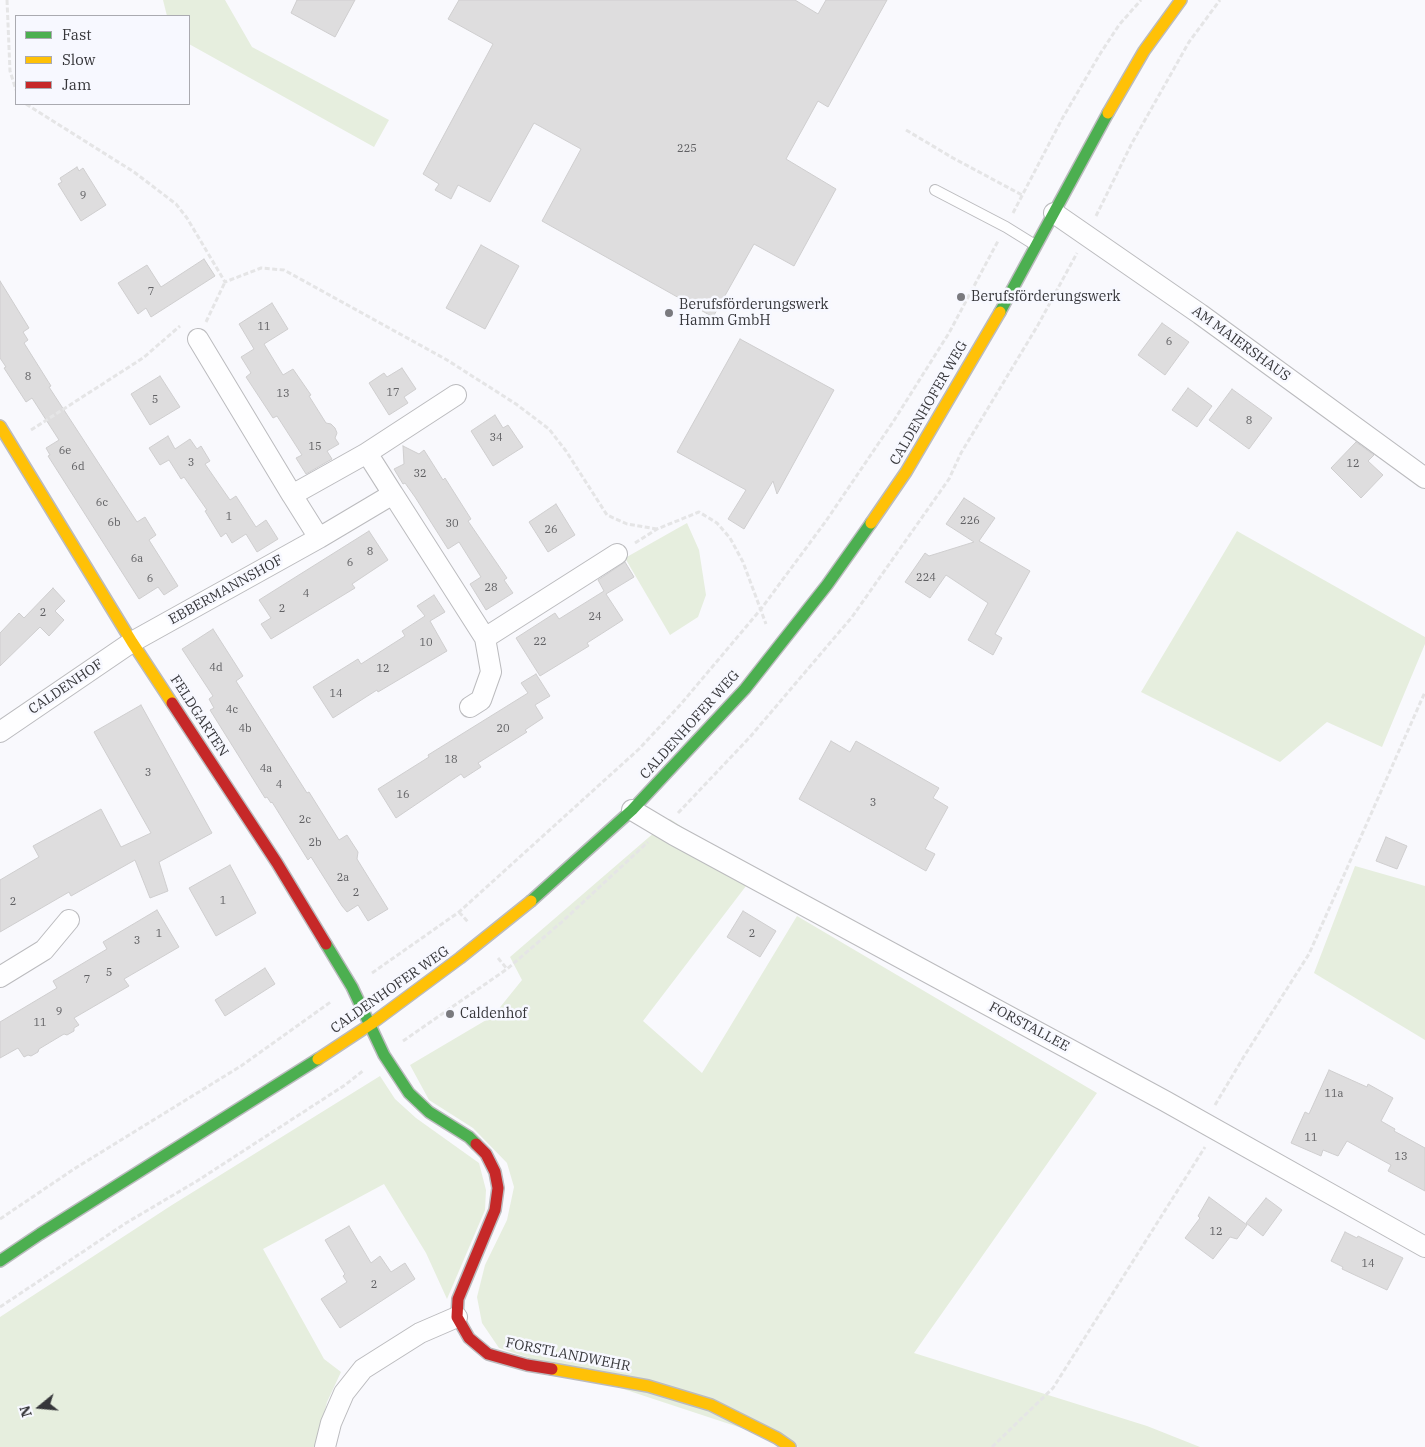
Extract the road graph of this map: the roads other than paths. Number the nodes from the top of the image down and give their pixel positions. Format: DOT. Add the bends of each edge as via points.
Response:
graph roads {
  1 [pos="1181,0"];
  2 [pos="935,190"];
  3 [pos="1054,213"];
  4 [pos="1036,246"];
  5 [pos="198,339"];
  6 [pos="456,395"];
  7 [pos="0,426"];
  8 [pos="8,449"];
  9 [pos="367,453"];
  10 [pos="1425,478"];
  11 [pos="392,494"];
  12 [pos="292,495"];
  13 [pos="319,538"];
  14 [pos="617,554"];
  15 [pos="485,638"];
  16 [pos="132,642"];
  17 [pos="470,707"];
  18 [pos="0,732"];
  19 [pos="632,810"];
  20 [pos="70,920"];
  21 [pos="0,977"];
  22 [pos="370,1024"];
  23 [pos="1425,1247"];
  24 [pos="0,1261"];
  25 [pos="456,1317"];
  26 [pos="325,1447"];
  27 [pos="790,1447"];
  1 -- 3 [label="main road, CALDENHOFER WEG" via="1144,51"];
  2 -- 4 [label="lane"];
  3 -- 4 [label="main road, CALDENHOFER WEG"];
  3 -- 10 [label="street, AM MAIERSHAUS" via="1200,314"];
  4 -- 19 [label="main road, CALDENHOFER WEG" via="906,472 827,585 745,688"];
  5 -- 12 [label="street"];
  6 -- 9 [label="street"];
  7 -- 8 [label="main road, FELDGARTEN"];
  8 -- 16 [label="main road, FELDGARTEN"];
  9 -- 11 [label="street"];
  9 -- 12 [label="street"];
  11 -- 13 [label="street, EBBERMANNSHOF"];
  11 -- 15 [label="street"];
  12 -- 13 [label="street"];
  13 -- 16 [label="street, EBBERMANNSHOF"];
  14 -- 15 [label="street"];
  15 -- 17 [label="street" via="491,672 481,700"];
  16 -- 18 [label="street, CALDENHOF"];
  16 -- 22 [label="main road, FELDGARTEN" via="277,863 352,986"];
  19 -- 22 [label="main road, CALDENHOFER WEG" via="524,907"];
  19 -- 23 [label="street, FORSTALLEE" via="1208,1124"];
  20 -- 21 [label="street" via="44,950"];
  22 -- 24 [label="main road, CALDENHOFER WEG"];
  22 -- 25 [label="main road" via="384,1055 409,1093 429,1112 469,1137 486,1154 495,1172 498,1188 495,1210 458,1299"];
  25 -- 26 [label="street" via="420,1333 362,1369 344,1393"];
  25 -- 27 [label="main road, FORSTLANDWEHR" via="469,1338 488,1354 527,1365 648,1386 711,1405"];
}
